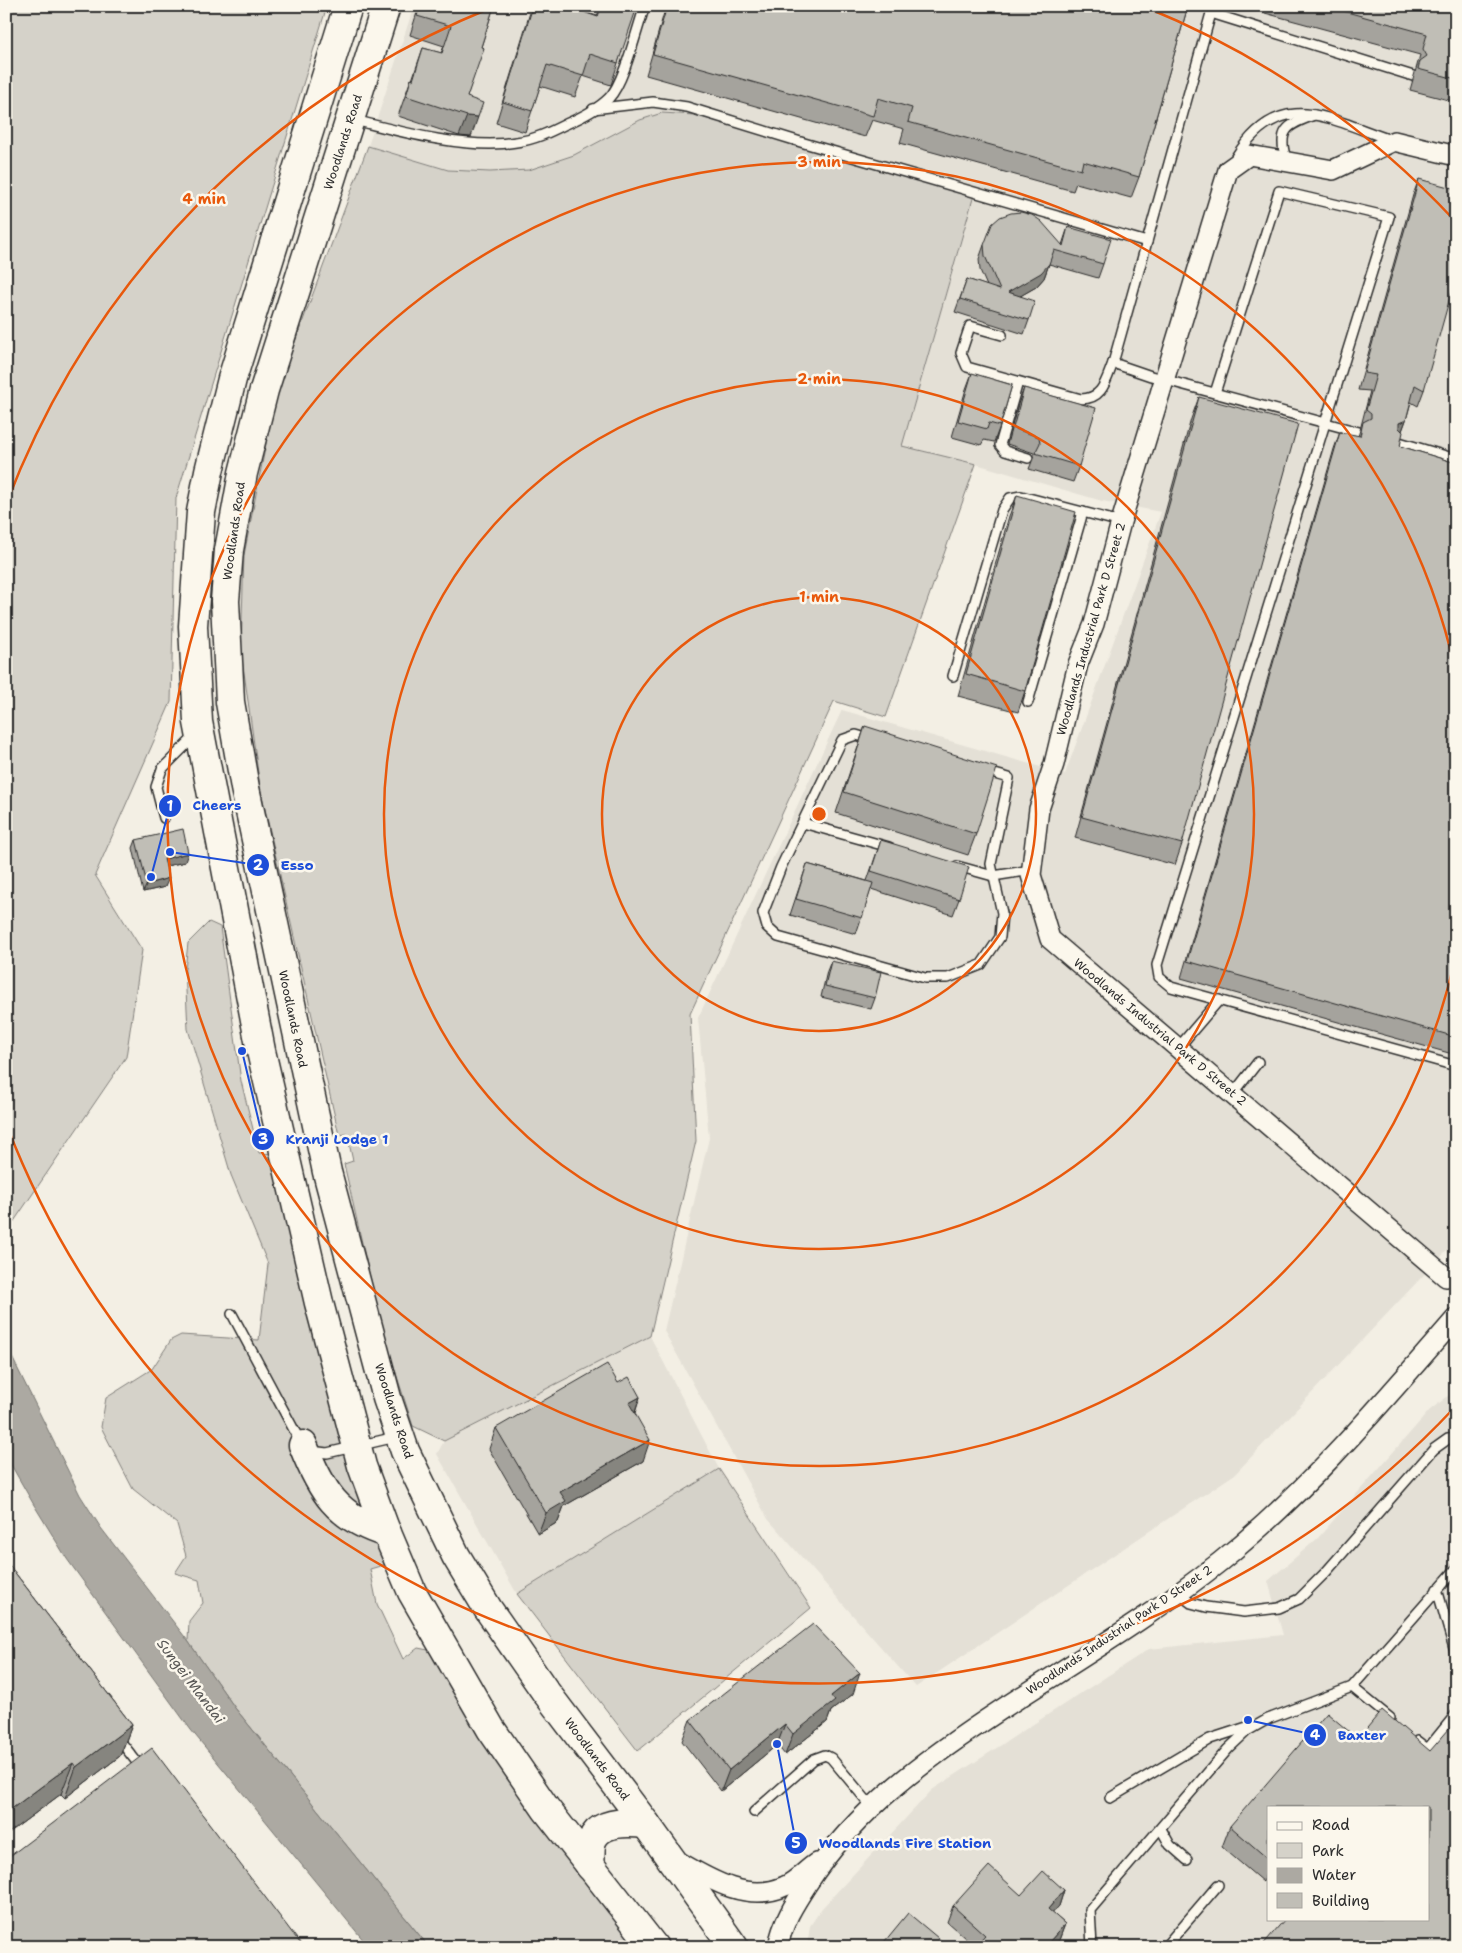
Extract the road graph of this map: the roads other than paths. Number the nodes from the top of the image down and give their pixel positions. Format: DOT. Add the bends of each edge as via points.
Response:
graph roads {
  1 [pos="348,6"];
  2 [pos="386,6"];
  3 [pos="645,6"];
  4 [pos="1212,10"];
  5 [pos="1413,76"];
  6 [pos="593,109"];
  7 [pos="1314,115"];
  8 [pos="350,119"];
  9 [pos="1394,141"];
  10 [pos="1456,156"];
  11 [pos="1287,162"];
  12 [pos="1228,170"];
  13 [pos="1147,242"];
  14 [pos="1002,335"];
  15 [pos="1113,363"];
  16 [pos="1166,379"];
  17 [pos="1018,382"];
  18 [pos="1215,392"];
  19 [pos="1326,423"];
  20 [pos="1359,432"];
  21 [pos="1399,442"];
  22 [pos="1028,458"];
  23 [pos="1456,458"];
  24 [pos="1083,512"];
  25 [pos="1121,522"];
  26 [pos="953,676"];
  27 [pos="1028,702"];
  28 [pos="200,731"];
  29 [pos="164,818"];
  30 [pos="803,823"];
  31 [pos="898,850"];
  32 [pos="946,863"];
  33 [pos="1032,870"];
  34 [pos="993,876"];
  35 [pos="1219,1000"];
  36 [pos="1178,1048"];
  37 [pos="1258,1062"];
  38 [pos="1456,1066"];
  39 [pos="1233,1094"];
  40 [pos="1446,1277"];
  41 [pos="232,1314"];
  42 [pos="1456,1318"];
  43 [pos="400,1436"];
  44 [pos="1456,1438"];
  45 [pos="302,1445"];
  46 [pos="357,1445"];
  47 [pos="387,1532"];
  48 [pos="1456,1569"];
  49 [pos="1437,1589"];
  50 [pos="1178,1593"];
  51 [pos="1456,1655"];
  52 [pos="1352,1687"];
  53 [pos="1456,1714"];
  54 [pos="1258,1724"];
  55 [pos="1396,1724"];
  56 [pos="114,1733"];
  57 [pos="1411,1736"];
  58 [pos="138,1764"];
  59 [pos="130,1770"];
  60 [pos="149,1779"];
  61 [pos="1110,1798"];
  62 [pos="872,1808"];
  63 [pos="754,1812"];
  64 [pos="646,1824"];
  65 [pos="1161,1828"];
  66 [pos="669,1856"];
  67 [pos="825,1856"];
  68 [pos="1187,1860"];
  69 [pos="590,1866"];
  70 [pos="1218,1885"];
  71 [pos="654,1947"];
  72 [pos="734,1947"];
  73 [pos="778,1947"];
  74 [pos="1092,1947"];
  75 [pos="1166,1947"];
  1 -- 28 [label="main road" via="232,379 209,471 201,512 193,626"];
  2 -- 8 [label="main road, Woodlands Road"];
  3 -- 6 [label="lane" via="619,80 609,98"];
  4 -- 5 [label="lane"];
  4 -- 13 [label="lane"];
  6 -- 8 [label="lane" via="541,136 516,142 482,144 422,136"];
  6 -- 13 [label="lane" via="653,102 687,107 804,144"];
  7 -- 9 [label="lane"];
  7 -- 11 [label="lane" via="1291,124 1283,135"];
  7 -- 12 [label="lane" via="1305,112 1280,115 1244,144"];
  8 -- 43 [label="main road, Woodlands Road" via="264,390 243,473 229,550 225,601 230,702 298,1043 327,1172 386,1398"];
  9 -- 10 [label="street"];
  9 -- 11 [label="street" via="1332,170"];
  11 -- 12 [label="street" via="1249,155"];
  12 -- 16 [label="street, Woodlands Industrial Park D Street 2"];
  13 -- 15 [label="lane"];
  14 -- 17 [label="lane" via="970,326 961,353 962,361 967,367"];
  15 -- 16 [label="lane"];
  15 -- 17 [label="lane" via="1103,388 1089,399"];
  16 -- 18 [label="lane"];
  16 -- 25 [label="street, Woodlands Industrial Park D Street 2"];
  17 -- 22 [label="lane" via="1000,445"];
  18 -- 19 [label="lane"];
  18 -- 19 [label="lane" via="1279,191 1389,217"];
  19 -- 20 [label="lane"];
  19 -- 35 [label="lane" via="1157,965 1159,978 1171,987"];
  21 -- 23 [label="lane"];
  24 -- 25 [label="lane"];
  24 -- 26 [label="lane" via="1021,496 1010,498 1002,510"];
  24 -- 27 [label="lane"];
  25 -- 33 [label="street, Woodlands Industrial Park D Street 2" via="1040,809"];
  28 -- 29 [label="lane" via="162,769 156,787"];
  28 -- 46 [label="main road" via="262,1051 319,1303"];
  30 -- 31 [label="lane"];
  30 -- 34 [label="lane" via="842,740 856,735 1009,778 990,864"];
  30 -- 34 [label="lane" via="763,913 767,927 787,940 925,978 948,978 981,965 1000,937 1002,913"];
  32 -- 34 [label="lane"];
  33 -- 34 [label="lane"];
  33 -- 36 [label="street, Woodlands Industrial Park D Street 2" via="1050,939"];
  35 -- 36 [label="lane"];
  35 -- 38 [label="lane"];
  36 -- 39 [label="street, Woodlands Industrial Park D Street 2"];
  37 -- 39 [label="lane"];
  39 -- 40 [label="street, Woodlands Industrial Park D Street 2"];
  41 -- 45 [label="lane"];
  42 -- 50 [label="street, Woodlands Industrial Park D Street 2" via="1329,1463 1252,1535"];
  43 -- 46 [label="lane"];
  43 -- 64 [label="main road, Woodlands Road" via="430,1505 488,1609 545,1691"];
  44 -- 50 [label="lane" via="1448,1439 1434,1449 1299,1599 1279,1608 1244,1612 1191,1603"];
  45 -- 46 [label="lane" via="318,1454"];
  45 -- 47 [label="main road" via="316,1478 334,1504 368,1527"];
  46 -- 47 [label="main road"];
  47 -- 69 [label="main road" via="412,1592 491,1729"];
  48 -- 49 [label="lane"];
  49 -- 51 [label="lane"];
  49 -- 52 [label="lane"];
  50 -- 62 [label="street, Woodlands Industrial Park D Street 2" via="935,1753"];
  52 -- 54 [label="lane"];
  52 -- 55 [label="lane"];
  53 -- 57 [label="lane" via="1426,1748"];
  54 -- 61 [label="lane" via="1210,1739"];
  54 -- 65 [label="lane" via="1228,1749"];
  56 -- 58 [label="lane"];
  58 -- 59 [label="lane"];
  58 -- 60 [label="lane"];
  62 -- 63 [label="lane" via="825,1755 814,1759"];
  62 -- 67 [label="street, Woodlands Industrial Park D Street 2"];
  64 -- 66 [label="main road, Woodlands Road"];
  64 -- 69 [label="main road" via="621,1822 606,1827 591,1843"];
  65 -- 68 [label="lane" via="1170,1844"];
  65 -- 74 [label="lane" via="1090,1910"];
  66 -- 67 [label="street, Woodlands Industrial Park D Street 2" via="708,1878 748,1891 785,1886"];
  66 -- 72 [label="main road, Woodlands Road"];
  67 -- 73 [label="street, Woodlands Industrial Park D Street 2" via="785,1923"];
  69 -- 71 [label="main road"];
  70 -- 75 [label="lane"];
}
